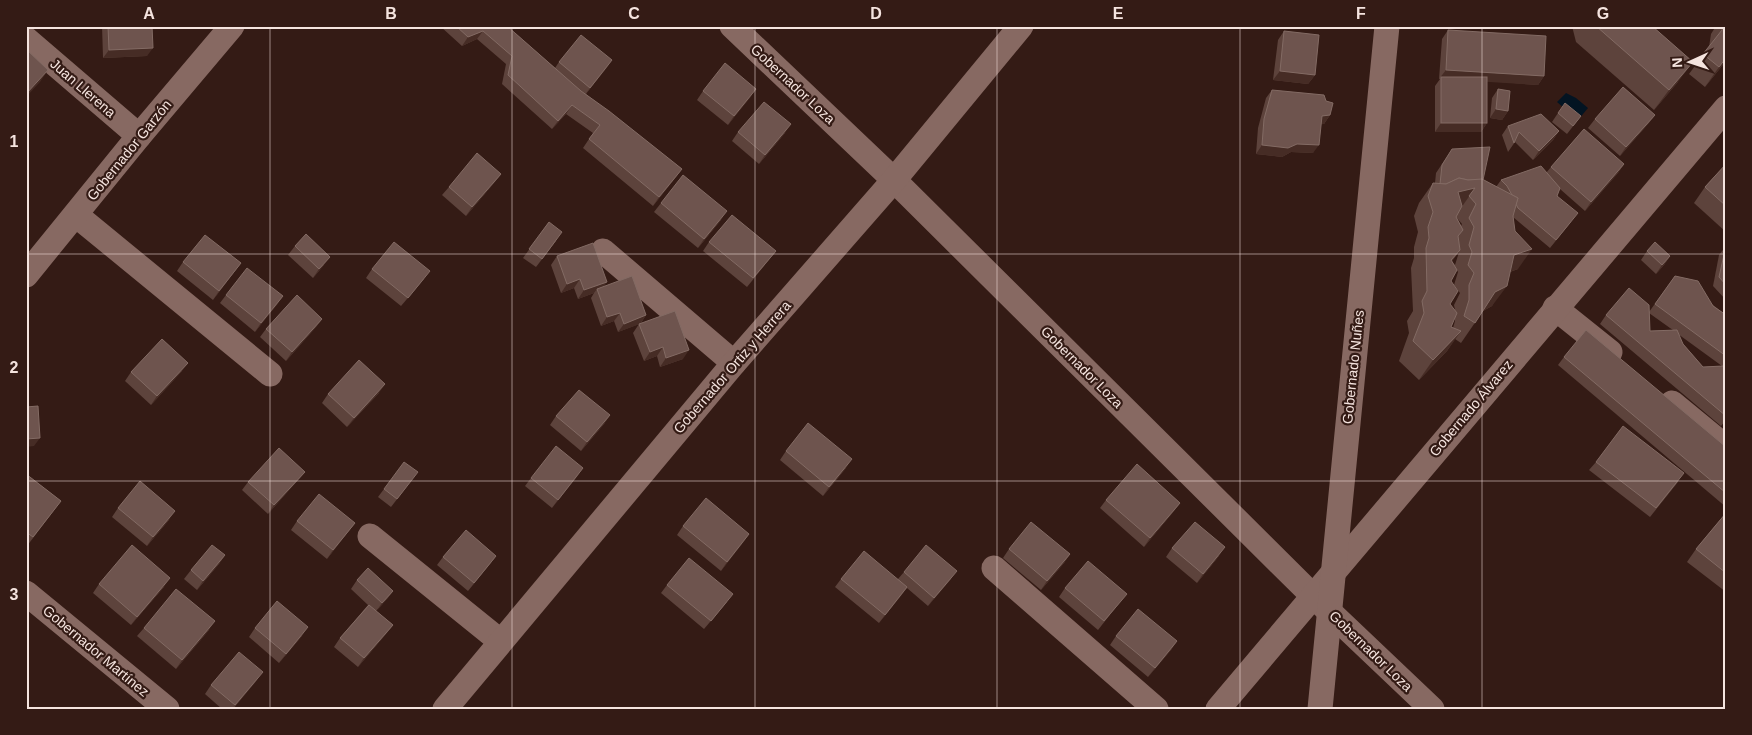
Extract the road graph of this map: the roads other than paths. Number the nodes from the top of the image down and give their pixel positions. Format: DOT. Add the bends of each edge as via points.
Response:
graph roads {
  1 [pos="232,26"];
  2 [pos="732,26"];
  3 [pos="1021,26"];
  4 [pos="1387,26"];
  5 [pos="26,39"];
  6 [pos="1726,108"];
  7 [pos="139,136"];
  8 [pos="894,180"];
  9 [pos="76,215"];
  10 [pos="602,251"];
  11 [pos="26,275"];
  12 [pos="1556,308"];
  13 [pos="734,362"];
  14 [pos="1625,364"];
  15 [pos="270,374"];
  16 [pos="1656,390"];
  17 [pos="1717,440"];
  18 [pos="370,536"];
  19 [pos="994,568"];
  20 [pos="1333,572"];
  21 [pos="26,593"];
  22 [pos="1321,603"];
  23 [pos="500,641"];
  24 [pos="167,709"];
  25 [pos="445,709"];
  26 [pos="1156,709"];
  27 [pos="1218,709"];
  28 [pos="1320,709"];
  29 [pos="1432,709"];
  1 -- 7 [label="street, Gobernador Garzón"];
  2 -- 8 [label="street, Gobernador Loza"];
  3 -- 8 [label="street, Gobernador Ortiz y Herrera"];
  4 -- 20 [label="street, Gobernado Nuñes"];
  5 -- 7 [label="street, Juan Llerena"];
  6 -- 12 [label="street, Gobernado Álvarez"];
  7 -- 9 [label="street, Gobernador Garzón"];
  8 -- 13 [label="street, Gobernador Ortiz y Herrera"];
  8 -- 22 [label="street, Gobernador Loza"];
  9 -- 11 [label="street, Gobernador Garzón"];
  9 -- 15 [label="street"];
  10 -- 13 [label="street"];
  12 -- 14 [label="street"];
  12 -- 20 [label="street, Gobernado Álvarez"];
  13 -- 23 [label="street, Gobernador Ortiz y Herrera"];
  16 -- 17 [label="street"];
  18 -- 23 [label="street"];
  19 -- 26 [label="street"];
  20 -- 22 [label="street, Gobernado Álvarez"];
  21 -- 24 [label="street, Gobernador Martínez"];
  22 -- 27 [label="street, Gobernado Álvarez"];
  22 -- 28 [label="street"];
  22 -- 29 [label="street, Gobernador Loza"];
  23 -- 25 [label="street, Gobernador Ortiz y Herrera"];
}
